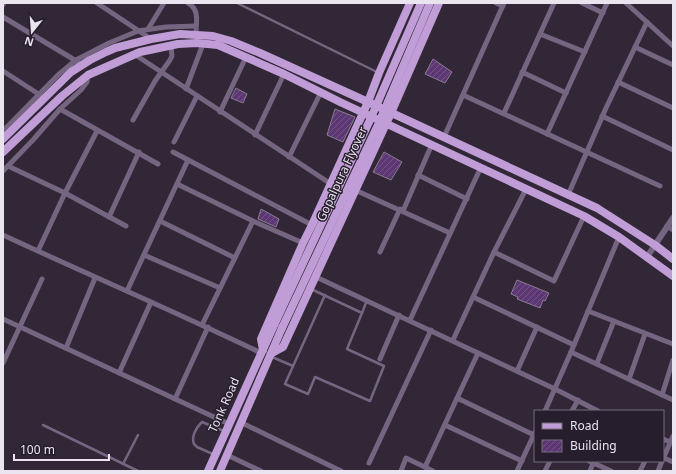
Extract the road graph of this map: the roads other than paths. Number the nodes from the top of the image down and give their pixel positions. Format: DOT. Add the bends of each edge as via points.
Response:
graph roads {
  1 [pos="97,3"];
  2 [pos="164,3"];
  3 [pos="188,3"];
  4 [pos="237,3"];
  5 [pos="410,3"];
  6 [pos="421,3"];
  7 [pos="430,3"];
  8 [pos="439,3"];
  9 [pos="496,3"];
  10 [pos="554,3"];
  11 [pos="582,3"];
  12 [pos="607,3"];
  13 [pos="626,3"];
  14 [pos="504,5"];
  15 [pos="603,13"];
  16 [pos="3,17"];
  17 [pos="647,22"];
  18 [pos="148,29"];
  19 [pos="138,30"];
  20 [pos="196,30"];
  21 [pos="540,34"];
  22 [pos="396,36"];
  23 [pos="151,39"];
  24 [pos="203,44"];
  25 [pos="171,46"];
  26 [pos="673,46"];
  27 [pos="420,47"];
  28 [pos="635,47"];
  29 [pos="585,52"];
  30 [pos="134,54"];
  31 [pos="246,57"];
  32 [pos="79,63"];
  33 [pos="673,65"];
  34 [pos="3,71"];
  35 [pos="160,72"];
  36 [pos="522,72"];
  37 [pos="379,73"];
  38 [pos="284,74"];
  39 [pos="88,75"];
  40 [pos="618,82"];
  41 [pos="186,89"];
  42 [pos="321,92"];
  43 [pos="566,93"];
  44 [pos="463,94"];
  45 [pos="40,95"];
  46 [pos="197,96"];
  47 [pos="368,102"];
  48 [pos="673,108"];
  49 [pos="60,109"];
  50 [pos="220,112"];
  51 [pos="363,113"];
  52 [pos="391,113"];
  53 [pos="504,113"];
  54 [pos="602,116"];
  55 [pos="133,120"];
  56 [pos="386,124"];
  57 [pos="3,131"];
  58 [pos="98,131"];
  59 [pos="255,134"];
  60 [pos="546,134"];
  61 [pos="444,137"];
  62 [pos="3,139"];
  63 [pos="174,142"];
  64 [pos="432,144"];
  65 [pos="673,150"];
  66 [pos="3,152"];
  67 [pos="139,152"];
  68 [pos="173,152"];
  69 [pos="586,152"];
  70 [pos="289,157"];
  71 [pos="188,160"];
  72 [pos="158,164"];
  73 [pos="8,166"];
  74 [pos="481,167"];
  75 [pos="3,170"];
  76 [pos="418,175"];
  77 [pos="177,184"];
  78 [pos="331,184"];
  79 [pos="660,186"];
  80 [pos="526,189"];
  81 [pos="356,190"];
  82 [pos="65,194"];
  83 [pos="568,195"];
  84 [pos="467,199"];
  85 [pos="320,209"];
  86 [pos="401,210"];
  87 [pos="109,216"];
  88 [pos="584,216"];
  89 [pos="673,218"];
  90 [pos="342,219"];
  91 [pos="160,221"];
  92 [pos="253,221"];
  93 [pos="312,225"];
  94 [pos="126,226"];
  95 [pos="670,228"];
  96 [pos="450,233"];
  97 [pos="3,235"];
  98 [pos="619,237"];
  99 [pos="303,243"];
  100 [pos="654,245"];
  101 [pos="38,251"];
  102 [pos="380,252"];
  103 [pos="494,252"];
  104 [pos="144,255"];
  105 [pos="647,257"];
  106 [pos="235,258"];
  107 [pos="673,259"];
  108 [pos="673,276"];
  109 [pos="316,277"];
  110 [pos="95,278"];
  111 [pos="42,279"];
  112 [pos="220,288"];
  113 [pos="310,289"];
  114 [pos="127,291"];
  115 [pos="325,295"];
  116 [pos="473,297"];
  117 [pos="367,300"];
  118 [pos="152,302"];
  119 [pos="588,311"];
  120 [pos="362,313"];
  121 [pos="399,315"];
  122 [pos="3,319"];
  123 [pos="410,320"];
  124 [pos="614,321"];
  125 [pos="20,326"];
  126 [pos="205,326"];
  127 [pos="537,327"];
  128 [pos="431,330"];
  129 [pos="645,334"];
  130 [pos="452,340"];
  131 [pos="574,344"];
  132 [pos="673,344"];
  133 [pos="66,348"];
  134 [pos="262,351"];
  135 [pos="571,352"];
  136 [pos="478,353"];
  137 [pos="272,354"];
  138 [pos="673,360"];
  139 [pos="380,361"];
  140 [pos="3,363"];
  141 [pos="597,363"];
  142 [pos="294,366"];
  143 [pos="517,371"];
  144 [pos="119,373"];
  145 [pos="629,379"];
  146 [pos="556,389"];
  147 [pos="662,395"];
  148 [pos="457,398"];
  149 [pos="175,399"];
  150 [pos="578,400"];
  151 [pos="673,400"];
  152 [pos="546,410"];
  153 [pos="573,410"];
  154 [pos="596,410"];
  155 [pos="242,423"];
  156 [pos="229,424"];
  157 [pos="43,425"];
  158 [pos="445,425"];
  159 [pos="225,432"];
  160 [pos="534,433"];
  161 [pos="138,435"];
  162 [pos="673,436"];
  163 [pos="664,439"];
  164 [pos="670,442"];
  165 [pos="215,455"];
  166 [pos="227,455"];
  167 [pos="664,457"];
  168 [pos="522,461"];
  169 [pos="550,462"];
  170 [pos="592,462"];
  171 [pos="644,462"];
  172 [pos="369,463"];
  173 [pos="123,464"];
  174 [pos="425,467"];
  175 [pos="138,471"];
  176 [pos="208,471"];
  177 [pos="220,471"];
  178 [pos="260,471"];
  179 [pos="341,471"];
  180 [pos="401,471"];
  181 [pos="433,471"];
  182 [pos="517,471"];
  183 [pos="545,471"];
  184 [pos="590,471"];
  185 [pos="611,471"];
  186 [pos="640,471"];
  1 -- 19 [label="street"];
  2 -- 18 [label="street"];
  3 -- 20 [label="street" via="196,11"];
  4 -- 37 [label="lane"];
  5 -- 22 [label="main road"];
  6 -- 134 [label="main road, Gopalpura Flyover, bridge" via="370,120"];
  7 -- 137 [label="main road, Gopalpura Flyover, bridge" via="378,125"];
  8 -- 27 [label="main road"];
  9 -- 14 [label="street"];
  10 -- 21 [label="street"];
  11 -- 15 [label="street"];
  12 -- 15 [label="street"];
  13 -- 17 [label="street"];
  14 -- 44 [label="street"];
  15 -- 29 [label="street"];
  16 -- 32 [label="street"];
  17 -- 26 [label="street"];
  17 -- 28 [label="street"];
  18 -- 19 [label="street"];
  18 -- 20 [label="street"];
  19 -- 23 [label="street"];
  19 -- 32 [label="street" via="108,43"];
  20 -- 23 [label="main road"];
  20 -- 47 [label="main road" via="231,41"];
  21 -- 29 [label="street"];
  21 -- 36 [label="street"];
  22 -- 27 [label="main road"];
  22 -- 37 [label="main road"];
  23 -- 32 [label="main road" via="115,48"];
  24 -- 25 [label="main road"];
  24 -- 31 [label="main road" via="218,45"];
  24 -- 41 [label="street"];
  25 -- 30 [label="main road"];
  25 -- 35 [label="street" via="172,56"];
  27 -- 52 [label="main road"];
  28 -- 33 [label="street"];
  28 -- 40 [label="street"];
  29 -- 43 [label="street"];
  30 -- 35 [label="street"];
  30 -- 39 [label="main road"];
  31 -- 38 [label="main road"];
  31 -- 50 [label="street"];
  32 -- 45 [label="street" via="58,75"];
  32 -- 62 [label="main road"];
  34 -- 45 [label="street"];
  35 -- 41 [label="street"];
  35 -- 55 [label="street"];
  36 -- 43 [label="street"];
  36 -- 53 [label="street"];
  37 -- 47 [label="main road"];
  38 -- 42 [label="main road"];
  38 -- 59 [label="street"];
  39 -- 49 [label="street" via="87,82"];
  39 -- 66 [label="main road"];
  40 -- 48 [label="street"];
  40 -- 54 [label="street"];
  41 -- 46 [label="street"];
  42 -- 51 [label="main road"];
  42 -- 70 [label="street"];
  43 -- 60 [label="street"];
  44 -- 53 [label="street"];
  44 -- 61 [label="street"];
  45 -- 57 [label="street"];
  46 -- 50 [label="street"];
  46 -- 63 [label="street"];
  47 -- 51 [label="main road"];
  47 -- 52 [label="main road"];
  49 -- 58 [label="street"];
  49 -- 73 [label="street"];
  50 -- 59 [label="street"];
  51 -- 56 [label="main road"];
  51 -- 78 [label="main road"];
  52 -- 56 [label="main road"];
  52 -- 61 [label="main road"];
  53 -- 60 [label="street"];
  54 -- 65 [label="street"];
  54 -- 69 [label="street"];
  56 -- 64 [label="main road"];
  56 -- 81 [label="main road"];
  58 -- 67 [label="street"];
  58 -- 82 [label="street"];
  59 -- 70 [label="street"];
  60 -- 69 [label="street"];
  61 -- 83 [label="main road"];
  64 -- 74 [label="main road"];
  64 -- 76 [label="street"];
  67 -- 72 [label="street"];
  67 -- 87 [label="street"];
  68 -- 71 [label="street"];
  69 -- 79 [label="street"];
  69 -- 83 [label="street"];
  70 -- 78 [label="street"];
  71 -- 77 [label="street"];
  71 -- 93 [label="street"];
  73 -- 75 [label="street"];
  73 -- 82 [label="street"];
  74 -- 80 [label="main road"];
  74 -- 84 [label="street"];
  76 -- 84 [label="street"];
  76 -- 86 [label="street"];
  77 -- 91 [label="street"];
  77 -- 92 [label="street"];
  78 -- 85 [label="main road"];
  80 -- 88 [label="main road"];
  80 -- 103 [label="street"];
  81 -- 86 [label="street"];
  81 -- 90 [label="main road"];
  82 -- 87 [label="street"];
  82 -- 101 [label="street"];
  83 -- 100 [label="main road" via="597,208"];
  84 -- 96 [label="street"];
  85 -- 90 [label="main road"];
  85 -- 93 [label="main road"];
  86 -- 96 [label="street"];
  86 -- 102 [label="street"];
  87 -- 94 [label="street"];
  88 -- 98 [label="main road"];
  88 -- 103 [label="street" via="554,281"];
  89 -- 95 [label="street"];
  90 -- 109 [label="main road"];
  91 -- 104 [label="street"];
  91 -- 106 [label="street"];
  92 -- 99 [label="street"];
  92 -- 106 [label="street"];
  93 -- 99 [label="main road"];
  95 -- 100 [label="street"];
  96 -- 123 [label="street"];
  97 -- 101 [label="street"];
  98 -- 105 [label="main road"];
  98 -- 119 [label="street"];
  99 -- 134 [label="main road" via="261,339"];
  100 -- 105 [label="street"];
  100 -- 107 [label="main road"];
  101 -- 110 [label="street"];
  103 -- 116 [label="street"];
  104 -- 112 [label="street"];
  104 -- 114 [label="street"];
  105 -- 108 [label="main road"];
  106 -- 112 [label="street"];
  109 -- 113 [label="main road"];
  109 -- 117 [label="street"];
  110 -- 114 [label="street"];
  110 -- 133 [label="street"];
  111 -- 125 [label="street"];
  112 -- 126 [label="street"];
  113 -- 115 [label="lane"];
  113 -- 137 [label="main road" via="283,347"];
  114 -- 118 [label="street"];
  115 -- 120 [label="lane"];
  115 -- 142 [label="lane"];
  116 -- 127 [label="street"];
  116 -- 130 [label="street"];
  117 -- 120 [label="lane"];
  117 -- 121 [label="street"];
  118 -- 126 [label="street"];
  118 -- 144 [label="street"];
  119 -- 124 [label="street"];
  119 -- 131 [label="street"];
  120 -- 139 [label="lane" via="347,349"];
  121 -- 123 [label="street"];
  121 -- 139 [label="street"];
  122 -- 125 [label="street"];
  123 -- 128 [label="street"];
  124 -- 129 [label="street"];
  124 -- 141 [label="street"];
  125 -- 133 [label="street"];
  125 -- 140 [label="street"];
  126 -- 134 [label="street"];
  126 -- 149 [label="street"];
  127 -- 131 [label="street"];
  127 -- 143 [label="street"];
  128 -- 130 [label="street"];
  128 -- 172 [label="street"];
  129 -- 132 [label="street"];
  129 -- 145 [label="street"];
  130 -- 136 [label="street"];
  131 -- 135 [label="street"];
  133 -- 144 [label="street"];
  134 -- 156 [label="main road, Tonk Road"];
  135 -- 141 [label="street"];
  135 -- 146 [label="street"];
  136 -- 143 [label="street"];
  136 -- 148 [label="street"];
  137 -- 142 [label="lane"];
  137 -- 155 [label="main road, Tonk Road"];
  138 -- 147 [label="street"];
  139 -- 142 [label="lane" via="384,366 370,401 315,377 308,394 286,385"];
  141 -- 145 [label="street"];
  143 -- 146 [label="street"];
  144 -- 149 [label="street"];
  145 -- 147 [label="street"];
  146 -- 150 [label="street"];
  146 -- 152 [label="street"];
  147 -- 151 [label="street"];
  148 -- 158 [label="street"];
  148 -- 160 [label="street"];
  149 -- 156 [label="street"];
  150 -- 153 [label="street"];
  150 -- 154 [label="street"];
  155 -- 166 [label="main road, Tonk Road"];
  155 -- 179 [label="street"];
  156 -- 159 [label="main road, Tonk Road"];
  157 -- 173 [label="lane"];
  158 -- 168 [label="street"];
  158 -- 174 [label="street"];
  159 -- 165 [label="main road, Tonk Road"];
  159 -- 165 [label="lane" via="202,422 196,431 194,444"];
  160 -- 168 [label="street"];
  161 -- 173 [label="lane"];
  162 -- 164 [label="street"];
  163 -- 164 [label="street"];
  164 -- 167 [label="street"];
  165 -- 176 [label="main road, Tonk Road"];
  166 -- 177 [label="main road, Tonk Road"];
  166 -- 178 [label="street"];
  168 -- 182 [label="street"];
  169 -- 183 [label="street"];
  170 -- 184 [label="street"];
  170 -- 185 [label="street"];
  171 -- 186 [label="street"];
  173 -- 175 [label="lane"];
  174 -- 180 [label="street" via="406,458"];
  174 -- 181 [label="street"];
}
